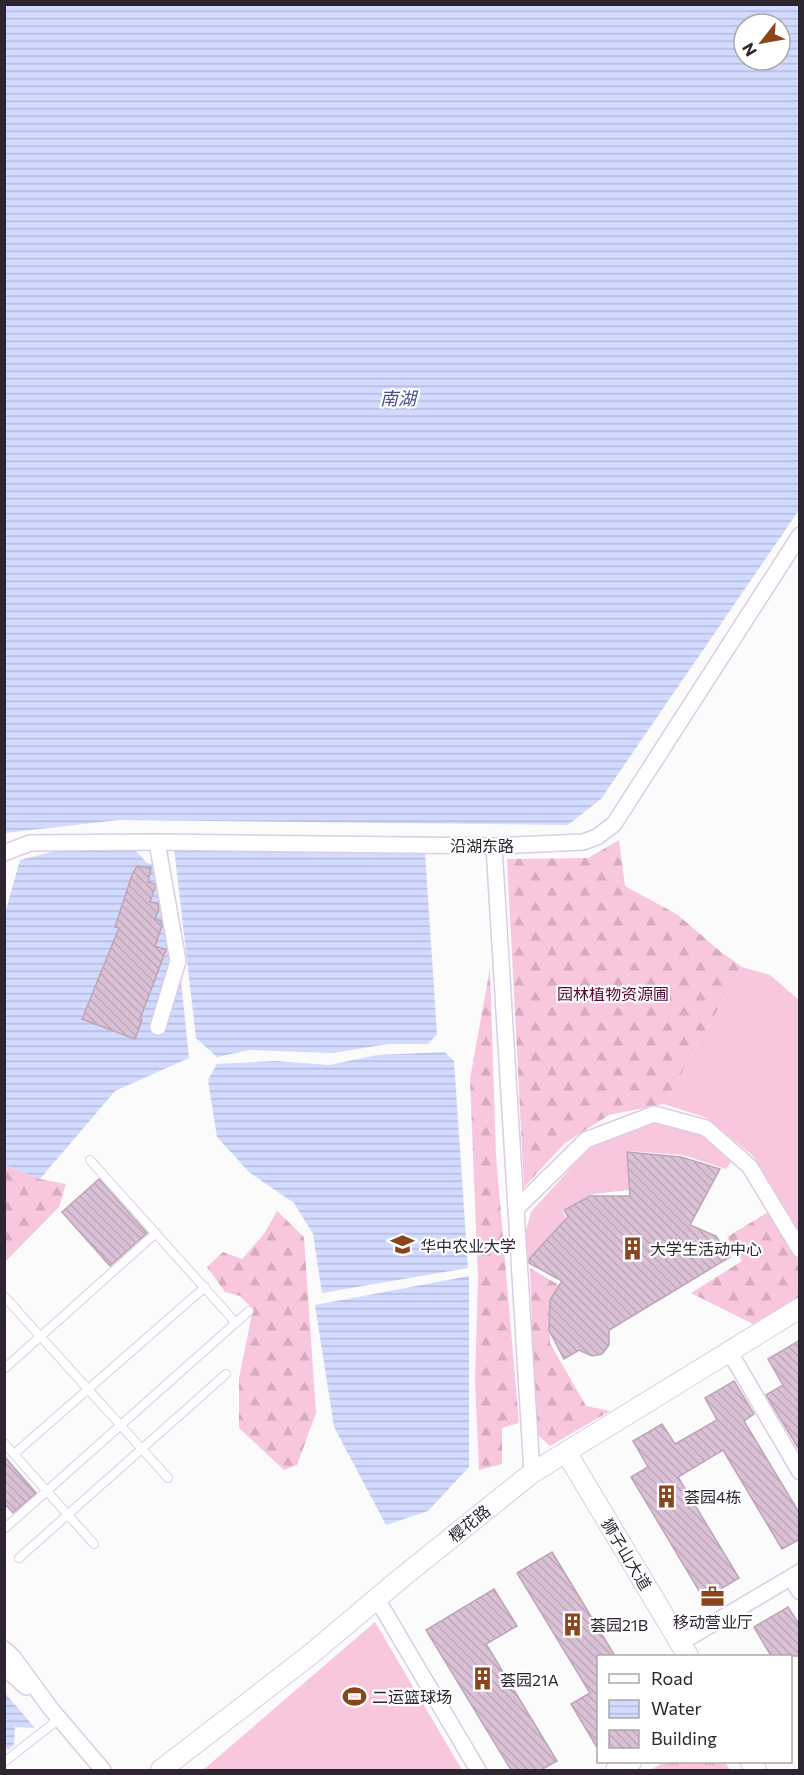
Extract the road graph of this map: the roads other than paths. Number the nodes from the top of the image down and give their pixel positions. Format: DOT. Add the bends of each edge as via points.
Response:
graph roads {
  1 [pos="800,535"];
  2 [pos="157,842"];
  3 [pos="494,846"];
  4 [pos="4,853"];
  5 [pos="158,1027"];
  6 [pos="90,1160"];
  7 [pos="516,1209"];
  8 [pos="156,1233"];
  9 [pos="800,1250"];
  10 [pos="205,1287"];
  11 [pos="4,1296"];
  12 [pos="800,1308"];
  13 [pos="249,1311"];
  14 [pos="236,1323"];
  15 [pos="41,1337"];
  16 [pos="729,1351"];
  17 [pos="4,1369"];
  18 [pos="226,1374"];
  19 [pos="87,1389"];
  20 [pos="120,1426"];
  21 [pos="4,1443"];
  22 [pos="141,1449"];
  23 [pos="566,1452"];
  24 [pos="14,1454"];
  25 [pos="800,1472"];
  26 [pos="532,1473"];
  27 [pos="168,1478"];
  28 [pos="48,1491"];
  29 [pos="68,1515"];
  30 [pos="4,1529"];
  31 [pos="94,1544"];
  32 [pos="19,1558"];
  33 [pos="795,1575"];
  34 [pos="800,1592"];
  35 [pos="376,1599"];
  36 [pos="4,1649"];
  37 [pos="684,1650"];
  38 [pos="4,1667"];
  39 [pos="55,1714"];
  40 [pos="4,1762"];
  41 [pos="103,1770"];
  42 [pos="161,1770"];
  43 [pos="478,1770"];
  1 -- 3 [label="street, 沿湖东路" via="614,824 583,842"];
  2 -- 3 [label="street, 沿湖东路"];
  2 -- 4 [label="street, 沿湖东路" via="30,843"];
  2 -- 5 [label="street" via="178,960"];
  3 -- 7 [label="street"];
  6 -- 8 [label="lane"];
  7 -- 9 [label="street" via="586,1140 654,1114 706,1128 750,1167"];
  7 -- 26 [label="street"];
  8 -- 10 [label="lane"];
  8 -- 15 [label="lane"];
  10 -- 14 [label="lane"];
  10 -- 19 [label="lane"];
  11 -- 15 [label="lane"];
  12 -- 16 [label="street, 樱花路"];
  13 -- 14 [label="lane"];
  14 -- 20 [label="lane"];
  15 -- 17 [label="lane"];
  15 -- 19 [label="lane"];
  16 -- 23 [label="street, 樱花路"];
  16 -- 25 [label="street"];
  18 -- 22 [label="lane"];
  19 -- 20 [label="lane"];
  19 -- 24 [label="lane"];
  20 -- 22 [label="lane"];
  20 -- 28 [label="lane"];
  21 -- 24 [label="lane"];
  22 -- 27 [label="lane"];
  22 -- 29 [label="lane"];
  23 -- 26 [label="street, 樱花路"];
  23 -- 37 [label="street, 狮子山大道"];
  24 -- 28 [label="lane"];
  26 -- 35 [label="street, 樱花路"];
  28 -- 29 [label="lane"];
  28 -- 30 [label="lane"];
  29 -- 31 [label="lane"];
  29 -- 32 [label="lane"];
  33 -- 34 [label="street"];
  33 -- 37 [label="street"];
  35 -- 42 [label="street, 樱花路"];
  35 -- 43 [label="street"];
  36 -- 39 [label="street"];
  38 -- 39 [label="street"];
  39 -- 40 [label="lane"];
  39 -- 41 [label="street"];
}
